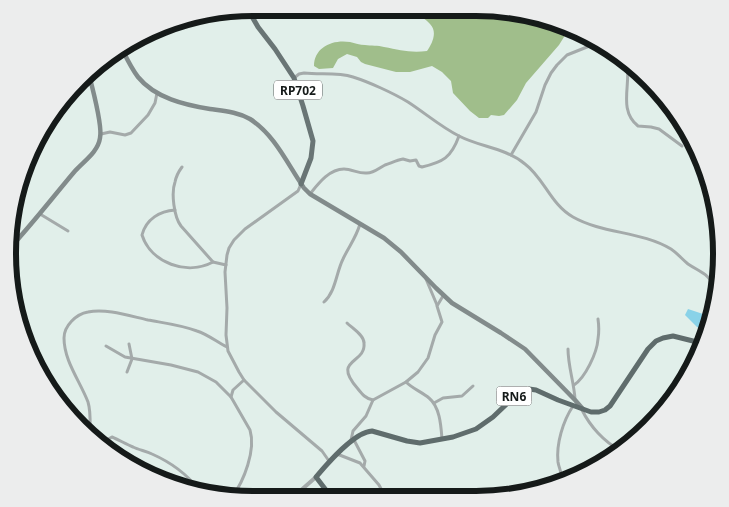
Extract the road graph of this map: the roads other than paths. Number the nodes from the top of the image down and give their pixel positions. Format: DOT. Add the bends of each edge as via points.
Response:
graph roads {
  1 [pos="252,16"];
  2 [pos="590,46"];
  3 [pos="125,54"];
  4 [pos="627,71"];
  5 [pos="294,78"];
  6 [pos="90,82"];
  7 [pos="157,92"];
  8 [pos="101,134"];
  9 [pos="459,136"];
  10 [pos="682,146"];
  11 [pos="511,155"];
  12 [pos="182,167"];
  13 [pos="301,184"];
  14 [pos="310,194"];
  15 [pos="175,210"];
  16 [pos="40,214"];
  17 [pos="360,223"];
  18 [pos="68,232"];
  19 [pos="17,240"];
  20 [pos="213,262"];
  21 [pos="226,265"];
  22 [pos="426,278"];
  23 [pos="711,281"];
  24 [pos="443,296"];
  25 [pos="324,302"];
  26 [pos="437,306"];
  27 [pos="598,319"];
  28 [pos="347,323"];
  29 [pos="696,342"];
  30 [pos="129,344"];
  31 [pos="106,346"];
  32 [pos="227,347"];
  33 [pos="568,349"];
  34 [pos="132,359"];
  35 [pos="127,372"];
  36 [pos="244,380"];
  37 [pos="406,382"];
  38 [pos="574,385"];
  39 [pos="474,386"];
  40 [pos="233,390"];
  41 [pos="226,393"];
  42 [pos="231,397"];
  43 [pos="373,400"];
  44 [pos="575,400"];
  45 [pos="434,403"];
  46 [pos="572,406"];
  47 [pos="582,410"];
  48 [pos="90,425"];
  49 [pos="107,440"];
  50 [pos="442,440"];
  51 [pos="352,441"];
  52 [pos="614,446"];
  53 [pos="337,454"];
  54 [pos="329,461"];
  55 [pos="364,466"];
  56 [pos="561,475"];
  57 [pos="316,476"];
  58 [pos="194,483"];
  59 [pos="236,490"];
  60 [pos="325,490"];
  61 [pos="300,491"];
  62 [pos="382,491"];
  1 -- 5 [label="main road, RP702"];
  2 -- 11 [label="street" via="567,55 551,73 536,112"];
  3 -- 7 [label="main road" via="139,78"];
  4 -- 10 [label="street" via="631,120 638,126 659,129"];
  5 -- 9 [label="street" via="304,73 352,76 406,101"];
  5 -- 13 [label="main road, RP702" via="313,141 311,158"];
  6 -- 8 [label="main road"];
  7 -- 8 [label="street" via="151,111 131,133"];
  7 -- 13 [label="main road" via="179,102 235,113 252,120 273,140"];
  8 -- 16 [label="main road" via="98,146"];
  9 -- 11 [label="street"];
  9 -- 14 [label="street" via="451,154 435,164 422,167 416,160 403,159 368,173 344,169 322,179"];
  11 -- 23 [label="street" via="529,167 550,196 572,217 672,249"];
  12 -- 15 [label="street" via="174,182"];
  13 -- 14 [label="main road"];
  13 -- 21 [label="street" via="298,191 238,236 229,248"];
  14 -- 17 [label="main road"];
  15 -- 20 [label="street" via="179,224"];
  15 -- 20 [label="street" via="151,219 142,235 146,244 158,258 186,268"];
  16 -- 18 [label="street"];
  16 -- 19 [label="main road"];
  17 -- 22 [label="main road" via="391,244"];
  17 -- 25 [label="street" via="338,269 331,293"];
  20 -- 21 [label="street"];
  21 -- 32 [label="street"];
  22 -- 24 [label="main road"];
  22 -- 26 [label="street"];
  24 -- 26 [label="street"];
  24 -- 44 [label="main road" via="525,349"];
  26 -- 37 [label="street" via="442,322 430,353"];
  27 -- 38 [label="street" via="595,351"];
  28 -- 43 [label="street" via="364,343 363,351 347,369 349,378 364,396"];
  29 -- 47 [label="highway, RN6" via="673,336 656,341 610,406 599,412"];
  30 -- 34 [label="street"];
  31 -- 34 [label="street"];
  32 -- 36 [label="street"];
  32 -- 48 [label="street" via="198,331 104,311 78,316 72,320 64,336 68,360 89,407"];
  33 -- 38 [label="street"];
  34 -- 35 [label="street"];
  34 -- 41 [label="street" via="198,372 216,382"];
  36 -- 40 [label="street"];
  36 -- 54 [label="street"];
  37 -- 43 [label="street"];
  37 -- 45 [label="street"];
  38 -- 44 [label="street"];
  39 -- 45 [label="street" via="462,396 443,398"];
  40 -- 41 [label="street"];
  40 -- 42 [label="street"];
  41 -- 42 [label="street"];
  42 -- 59 [label="street" via="252,434 249,459"];
  43 -- 51 [label="street" via="366,416 353,431"];
  44 -- 47 [label="main road"];
  45 -- 50 [label="street"];
  46 -- 47 [label="highway, RN6"];
  46 -- 50 [label="highway, RN6" via="536,390 525,390 476,430"];
  46 -- 56 [label="street" via="561,432 558,461"];
  47 -- 52 [label="street" via="598,432"];
  49 -- 58 [label="street" via="112,437 152,454 177,468"];
  50 -- 51 [label="highway, RN6" via="420,443 370,431"];
  51 -- 53 [label="highway, RN6"];
  51 -- 55 [label="street" via="365,461"];
  53 -- 54 [label="highway, RN6"];
  53 -- 55 [label="street"];
  54 -- 57 [label="highway, RN6"];
  55 -- 62 [label="street"];
  57 -- 60 [label="highway"];
  57 -- 61 [label="street"];
}
